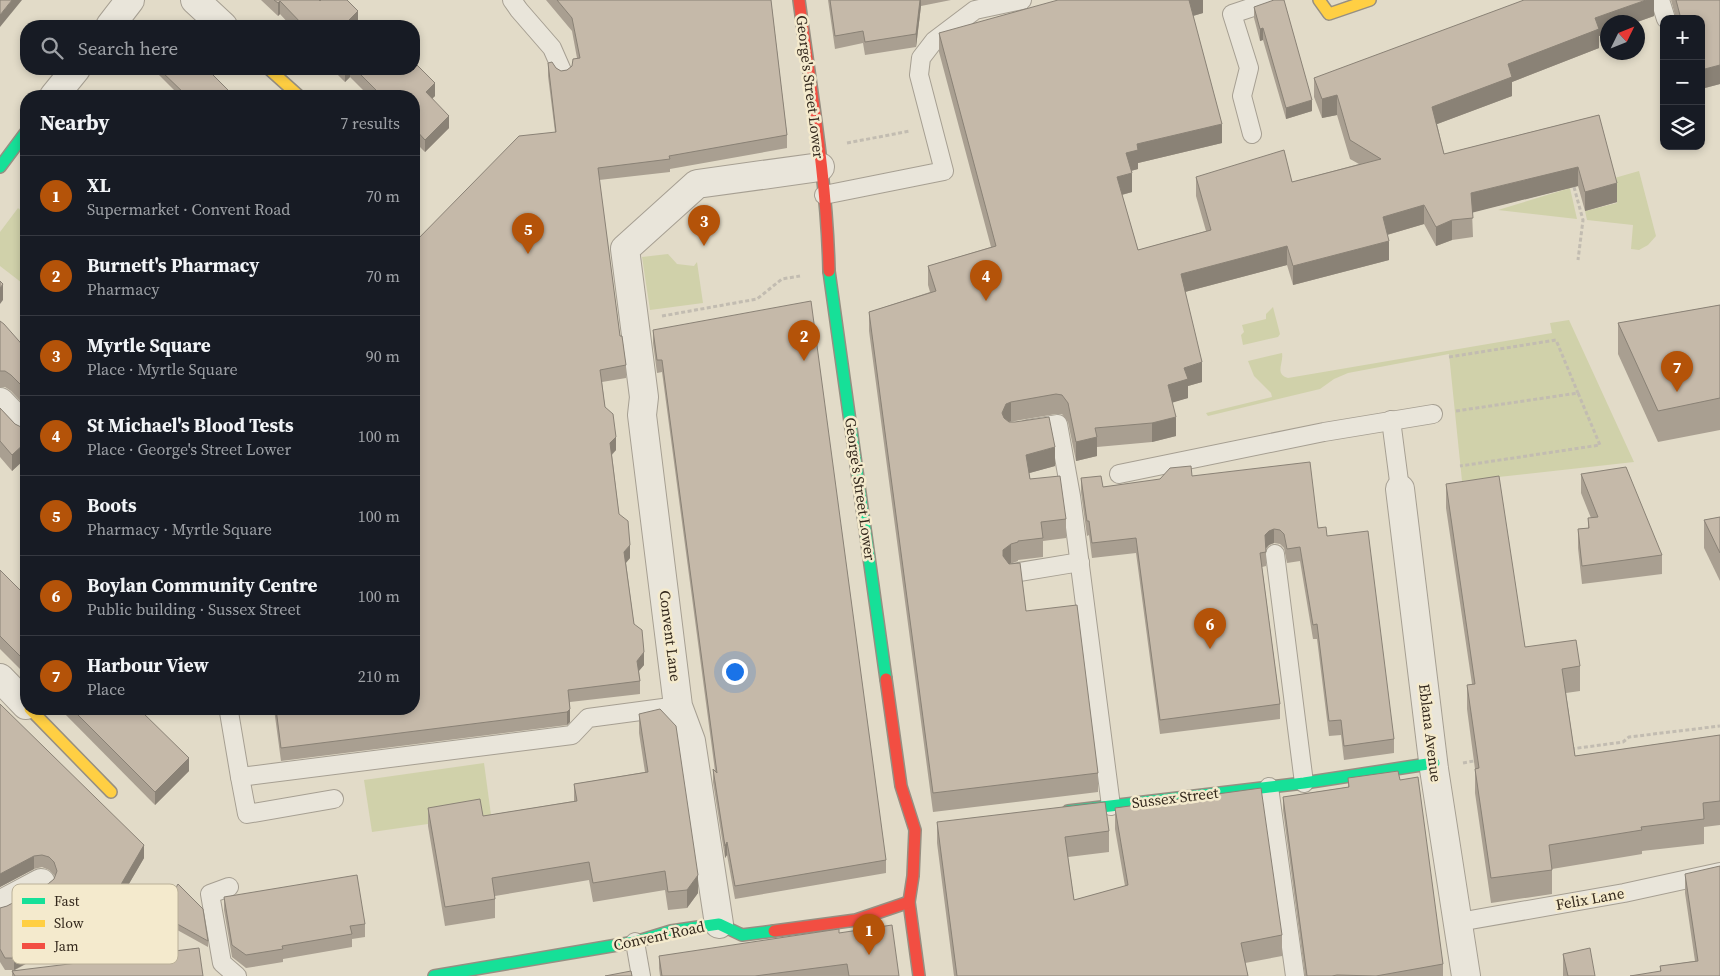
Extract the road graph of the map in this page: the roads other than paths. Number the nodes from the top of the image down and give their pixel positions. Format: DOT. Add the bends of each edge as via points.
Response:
graph roads {
  1 [pos="130,0"];
  2 [pos="195,0"];
  3 [pos="512,0"];
  4 [pos="799,0"];
  5 [pos="1022,0"];
  6 [pos="1274,0"];
  7 [pos="1319,0"];
  8 [pos="1370,0"];
  9 [pos="1660,0"];
  10 [pos="1665,15"];
  11 [pos="115,20"];
  12 [pos="217,20"];
  13 [pos="562,74"];
  14 [pos="71,75"];
  15 [pos="276,75"];
  16 [pos="59,90"];
  17 [pos="292,90"];
  18 [pos="1252,134"];
  19 [pos="20,146"];
  20 [pos="818,158"];
  21 [pos="0,167"];
  22 [pos="824,194"];
  23 [pos="0,402"];
  24 [pos="1433,414"];
  25 [pos="1391,420"];
  26 [pos="20,424"];
  27 [pos="1013,431"];
  28 [pos="1119,474"];
  29 [pos="1400,489"];
  30 [pos="1275,554"];
  31 [pos="1080,562"];
  32 [pos="1012,573"];
  33 [pos="0,678"];
  34 [pos="20,699"];
  35 [pos="678,706"];
  36 [pos="36,715"];
  37 [pos="230,715"];
  38 [pos="1434,763"];
  39 [pos="240,778"];
  40 [pos="1304,783"];
  41 [pos="1269,787"];
  42 [pos="111,792"];
  43 [pos="334,799"];
  44 [pos="1111,806"];
  45 [pos="1055,812"];
  46 [pos="1720,872"];
  47 [pos="229,887"];
  48 [pos="12,899"];
  49 [pos="909,902"];
  50 [pos="0,905"];
  51 [pos="1459,922"];
  52 [pos="718,924"];
  53 [pos="635,942"];
  54 [pos="237,976"];
  55 [pos="434,976"];
  56 [pos="641,976"];
  57 [pos="919,976"];
  58 [pos="1295,976"];
  59 [pos="1466,976"];
  1 -- 11 [label="street"];
  2 -- 12 [label="street"];
  3 -- 13 [label="lane" via="552,48"];
  4 -- 20 [label="street, George's Street Lower"];
  5 -- 22 [label="lane" via="975,10 934,41 921,58 919,75 944,171"];
  6 -- 18 [label="lane" via="1232,14 1249,68 1242,96"];
  7 -- 8 [label="street" via="1329,14"];
  9 -- 10 [label="lane"];
  14 -- 16 [label="street"];
  15 -- 17 [label="street"];
  19 -- 21 [label="street"];
  20 -- 22 [label="street, George's Street Lower"];
  20 -- 35 [label="street, Convent Lane" via="697,184 625,249"];
  22 -- 49 [label="street, George's Street Lower" via="829,272 900,786 920,829"];
  23 -- 26 [label="street"];
  24 -- 25 [label="lane"];
  25 -- 28 [label="lane"];
  25 -- 29 [label="lane"];
  27 -- 31 [label="lane" via="1058,424"];
  29 -- 38 [label="street, Eblana Avenue"];
  30 -- 40 [label="lane"];
  31 -- 32 [label="lane"];
  31 -- 44 [label="lane"];
  33 -- 34 [label="street"];
  35 -- 39 [label="lane" via="588,718 572,735"];
  35 -- 52 [label="street, Convent Lane" via="691,741"];
  36 -- 42 [label="street"];
  37 -- 39 [label="lane"];
  38 -- 40 [label="street, Sussex Street"];
  38 -- 51 [label="street, Eblana Avenue"];
  39 -- 43 [label="lane" via="248,814"];
  40 -- 41 [label="street, Sussex Street"];
  41 -- 44 [label="street, Sussex Street"];
  41 -- 58 [label="lane"];
  44 -- 45 [label="street, Sussex Street"];
  46 -- 51 [label="lane, Felix Lane" via="1624,893"];
  47 -- 54 [label="lane" via="210,894 222,963"];
  48 -- 50 [label="street"];
  49 -- 52 [label="street, Convent Road" via="856,920 742,935"];
  49 -- 57 [label="street, George's Street Lower"];
  51 -- 59 [label="street, Eblana Avenue"];
  52 -- 53 [label="street, Convent Road" via="671,931"];
  53 -- 55 [label="street, Convent Road"];
  53 -- 56 [label="lane"];
}
